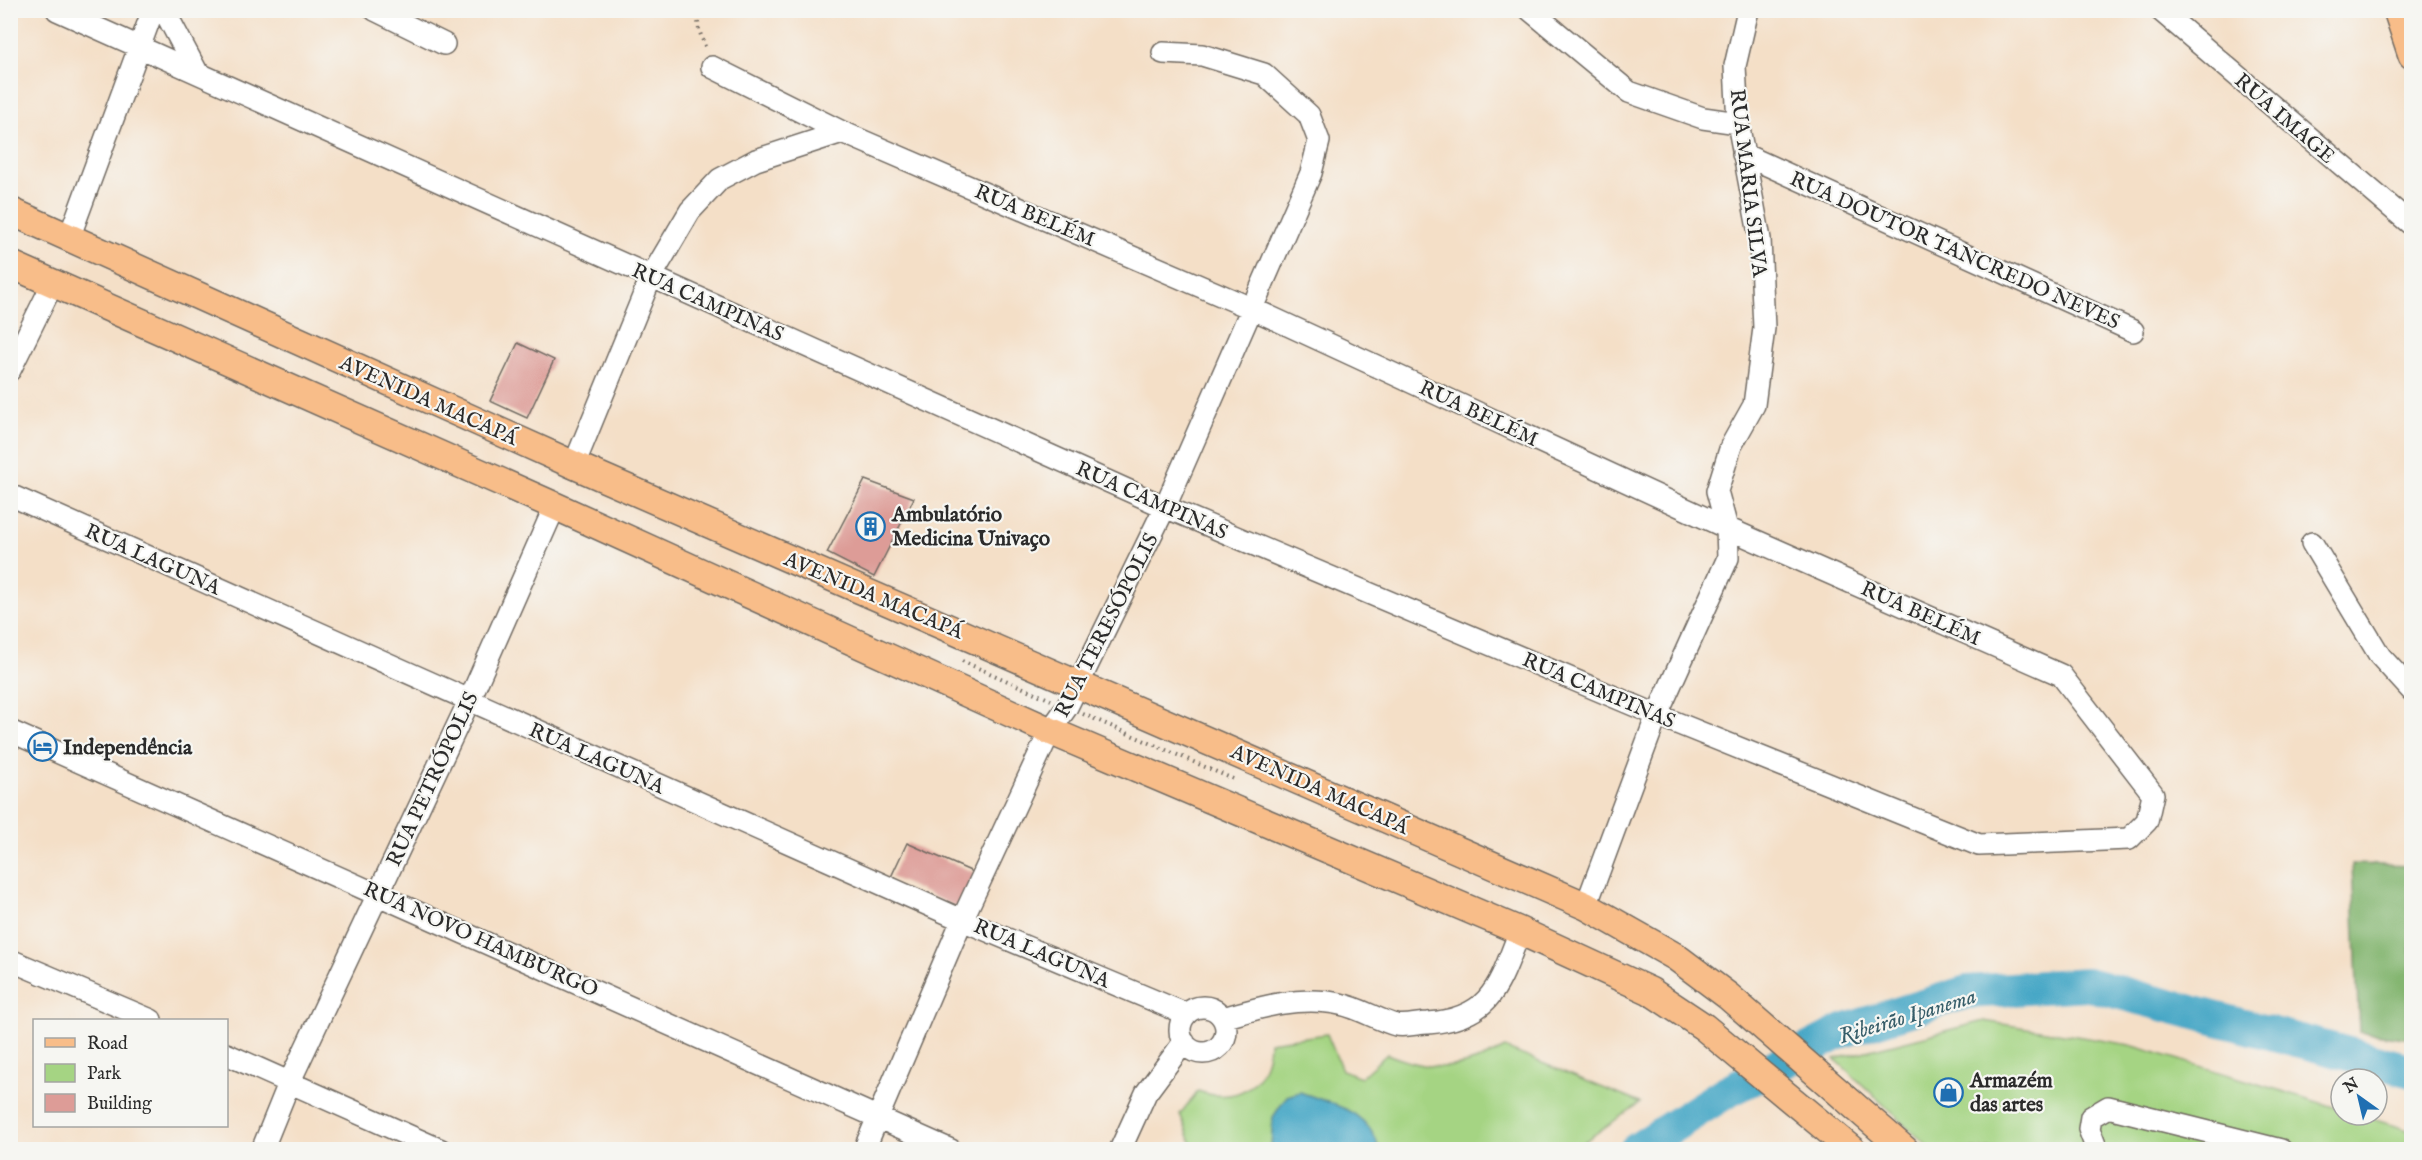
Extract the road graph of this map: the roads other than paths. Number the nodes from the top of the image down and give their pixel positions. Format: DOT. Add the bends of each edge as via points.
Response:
graph roads {
  1 [pos="57,10"];
  2 [pos="153,10"];
  3 [pos="164,10"];
  4 [pos="375,10"];
  5 [pos="1530,10"];
  6 [pos="1748,10"];
  7 [pos="2160,10"];
  8 [pos="2177,10"];
  9 [pos="2397,10"];
  10 [pos="2184,32"];
  11 [pos="444,44"];
  12 [pos="139,47"];
  13 [pos="1163,53"];
  14 [pos="2412,55"];
  15 [pos="712,67"];
  16 [pos="197,72"];
  17 [pos="1738,123"];
  18 [pos="842,132"];
  19 [pos="1743,154"];
  20 [pos="10,212"];
  21 [pos="2412,225"];
  22 [pos="69,238"];
  23 [pos="10,264"];
  24 [pos="651,277"];
  25 [pos="53,283"];
  26 [pos="1253,309"];
  27 [pos="2133,331"];
  28 [pos="10,370"];
  29 [pos="574,465"];
  30 [pos="10,495"];
  31 [pos="555,506"];
  32 [pos="1165,507"];
  33 [pos="1727,528"];
  34 [pos="2312,543"];
  35 [pos="1079,684"];
  36 [pos="2412,691"];
  37 [pos="469,701"];
  38 [pos="1658,715"];
  39 [pos="10,731"];
  40 [pos="1050,731"];
  41 [pos="2129,839"];
  42 [pos="379,894"];
  43 [pos="1586,906"];
  44 [pos="962,920"];
  45 [pos="1520,931"];
  46 [pos="10,960"];
  47 [pos="1186,1014"];
  48 [pos="1223,1018"];
  49 [pos="149,1019"];
  50 [pos="1184,1042"];
  51 [pos="228,1055"];
  52 [pos="290,1081"];
  53 [pos="879,1117"];
  54 [pos="1903,1148"];
  55 [pos="262,1149"];
  56 [pos="441,1149"];
  57 [pos="864,1149"];
  58 [pos="951,1149"];
  59 [pos="1120,1149"];
  60 [pos="1852,1149"];
  61 [pos="2097,1149"];
  62 [pos="2281,1149"];
  1 -- 12 [label="street, RUA CAMPINAS"];
  2 -- 12 [label="street"];
  3 -- 16 [label="street"];
  4 -- 11 [label="street"];
  5 -- 17 [label="street" via="1629,92 1703,118"];
  6 -- 17 [label="street, RUA MARIA SILVA" via="1736,66"];
  7 -- 10 [label="street, RUA IMAGE"];
  8 -- 10 [label="street"];
  9 -- 14 [label="main road"];
  10 -- 21 [label="street, RUA IMAGE"];
  12 -- 16 [label="street, RUA CAMPINAS"];
  12 -- 22 [label="street"];
  13 -- 26 [label="street, RUA TERESÓPOLIS" via="1202,55 1264,74 1309,115 1319,141 1311,173"];
  15 -- 18 [label="street, RUA BELÉM"];
  16 -- 24 [label="street, RUA CAMPINAS"];
  17 -- 19 [label="street, RUA MARIA SILVA"];
  18 -- 24 [label="street" via="756,160 720,179 690,211"];
  18 -- 26 [label="street, RUA BELÉM"];
  19 -- 27 [label="street, RUA DOUTOR TANCREDO NEVES"];
  19 -- 33 [label="street, RUA MARIA SILVA" via="1760,239 1764,328 1754,405 1731,446 1717,491"];
  20 -- 22 [label="main road, AVENIDA MACAPÁ"];
  22 -- 29 [label="main road, AVENIDA MACAPÁ"];
  23 -- 25 [label="main road"];
  24 -- 29 [label="street"];
  24 -- 32 [label="street, RUA CAMPINAS"];
  25 -- 28 [label="street"];
  25 -- 31 [label="main road"];
  26 -- 32 [label="street, RUA TERESÓPOLIS"];
  26 -- 33 [label="street, RUA BELÉM"];
  29 -- 35 [label="main road, AVENIDA MACAPÁ"];
  30 -- 37 [label="street, RUA LAGUNA"];
  31 -- 37 [label="street, RUA PETRÓPOLIS"];
  31 -- 40 [label="main road"];
  32 -- 35 [label="street, RUA TERESÓPOLIS"];
  32 -- 38 [label="street, RUA CAMPINAS"];
  33 -- 38 [label="street, RUA MARIA SILVA" via="1728,558"];
  33 -- 41 [label="street, RUA BELÉM" via="2061,675 2153,794 2147,821"];
  34 -- 36 [label="street" via="2380,656"];
  35 -- 40 [label="street, RUA TERESÓPOLIS"];
  35 -- 43 [label="main road, AVENIDA MACAPÁ"];
  37 -- 42 [label="street, RUA PETRÓPOLIS"];
  37 -- 44 [label="street, RUA LAGUNA"];
  38 -- 41 [label="street, RUA CAMPINAS" via="1979,845"];
  38 -- 43 [label="street, RUA MARIA SILVA"];
  39 -- 42 [label="street, RUA NOVO HAMBURGO"];
  40 -- 44 [label="street, RUA TERESÓPOLIS"];
  40 -- 45 [label="main road"];
  42 -- 52 [label="street, RUA PETRÓPOLIS"];
  42 -- 53 [label="street, RUA NOVO HAMBURGO"];
  43 -- 54 [label="main road, AVENIDA MACAPÁ" via="1676,957 1728,996"];
  44 -- 47 [label="street, RUA LAGUNA"];
  44 -- 53 [label="street, RUA TERESÓPOLIS"];
  45 -- 48 [label="street" via="1498,985 1480,1008 1451,1021 1398,1025 1340,1004 1302,1002 1268,1005"];
  45 -- 60 [label="main road" via="1650,992 1704,1028"];
  46 -- 49 [label="street"];
  47 -- 48 [label="street" via="1206,1007"];
  47 -- 50 [label="street" via="1180,1028"];
  48 -- 50 [label="street" via="1223,1041 1211,1051 1196,1052"];
  50 -- 59 [label="street" via="1146,1093"];
  51 -- 52 [label="street"];
  52 -- 55 [label="street, RUA PETRÓPOLIS"];
  52 -- 56 [label="street"];
  53 -- 57 [label="street, RUA TERESÓPOLIS"];
  53 -- 58 [label="street, RUA NOVO HAMBURGO"];
  61 -- 62 [label="street" via="2089,1129 2091,1117 2108,1107"];
}
